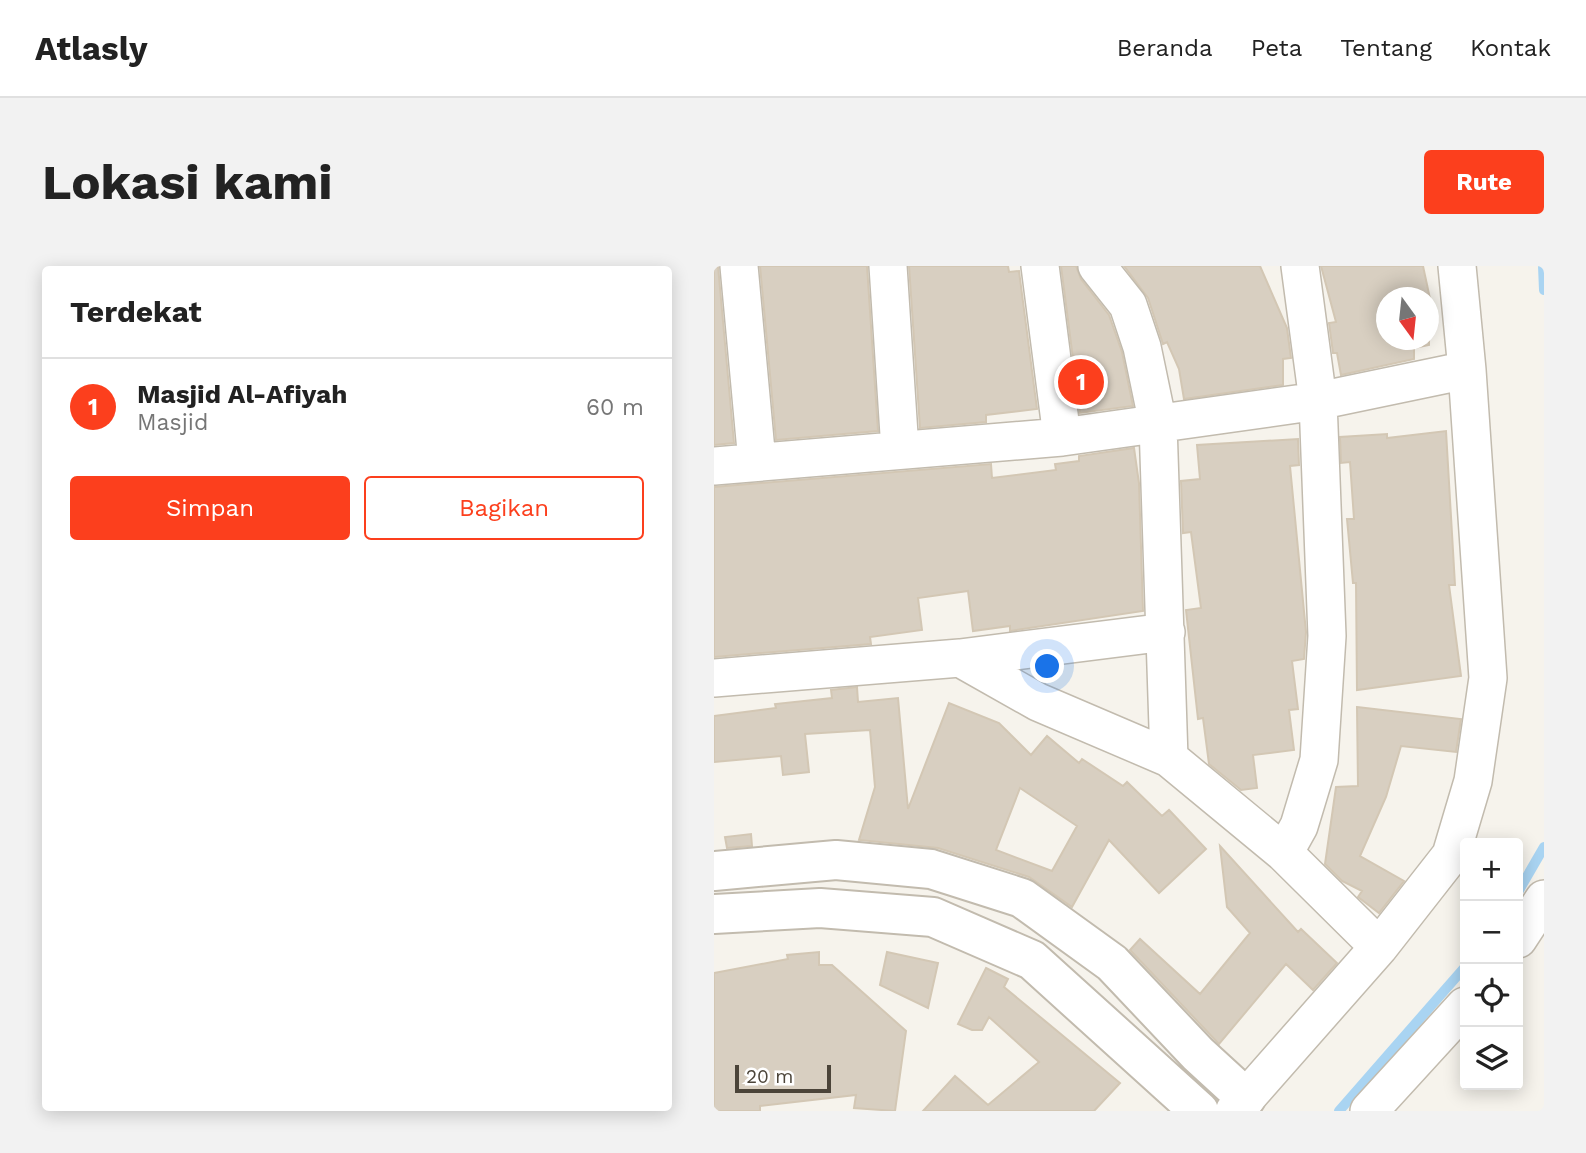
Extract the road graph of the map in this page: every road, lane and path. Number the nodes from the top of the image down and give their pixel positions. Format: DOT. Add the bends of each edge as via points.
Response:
graph roads {
  1 [pos="739,266"];
  2 [pos="888,266"];
  3 [pos="1040,266"];
  4 [pos="1097,266"];
  5 [pos="1300,266"];
  6 [pos="1457,266"];
  7 [pos="1467,369"];
  8 [pos="1318,401"];
  9 [pos="1158,424"];
  10 [pos="1062,437"];
  11 [pos="900,450"];
  12 [pos="757,462"];
  13 [pos="714,466"];
  14 [pos="1166,632"];
  15 [pos="960,658"];
  16 [pos="714,678"];
  17 [pos="1169,758"];
  18 [pos="1284,853"];
  19 [pos="714,871"];
  20 [pos="1544,899"];
  21 [pos="714,914"];
  22 [pos="1523,931"];
  23 [pos="1379,947"];
  24 [pos="1460,1011"];
  25 [pos="1240,1105"];
  26 [pos="1199,1111"];
  27 [pos="1369,1111"];
  1 -- 12 [label="street"];
  2 -- 11 [label="street"];
  3 -- 10 [label="street"];
  4 -- 9 [label="street" via="1128,305"];
  5 -- 8 [label="street"];
  6 -- 7 [label="street"];
  7 -- 8 [label="street"];
  7 -- 23 [label="street" via="1488,678 1474,781 1451,855"];
  8 -- 9 [label="street"];
  8 -- 18 [label="street" via="1327,636 1319,760 1299,826"];
  9 -- 10 [label="street"];
  9 -- 14 [label="street"];
  10 -- 11 [label="street"];
  11 -- 12 [label="street"];
  12 -- 13 [label="street"];
  14 -- 15 [label="street"];
  14 -- 17 [label="street"];
  15 -- 16 [label="street"];
  15 -- 17 [label="street" via="1038,702"];
  17 -- 18 [label="street"];
  18 -- 23 [label="street"];
  19 -- 25 [label="street" via="836,860 931,869 1022,898 1112,963"];
  20 -- 22 [label="street"];
  21 -- 26 [label="street" via="820,908 933,917 1032,960"];
  23 -- 25 [label="street"];
  24 -- 27 [label="street"];
}
